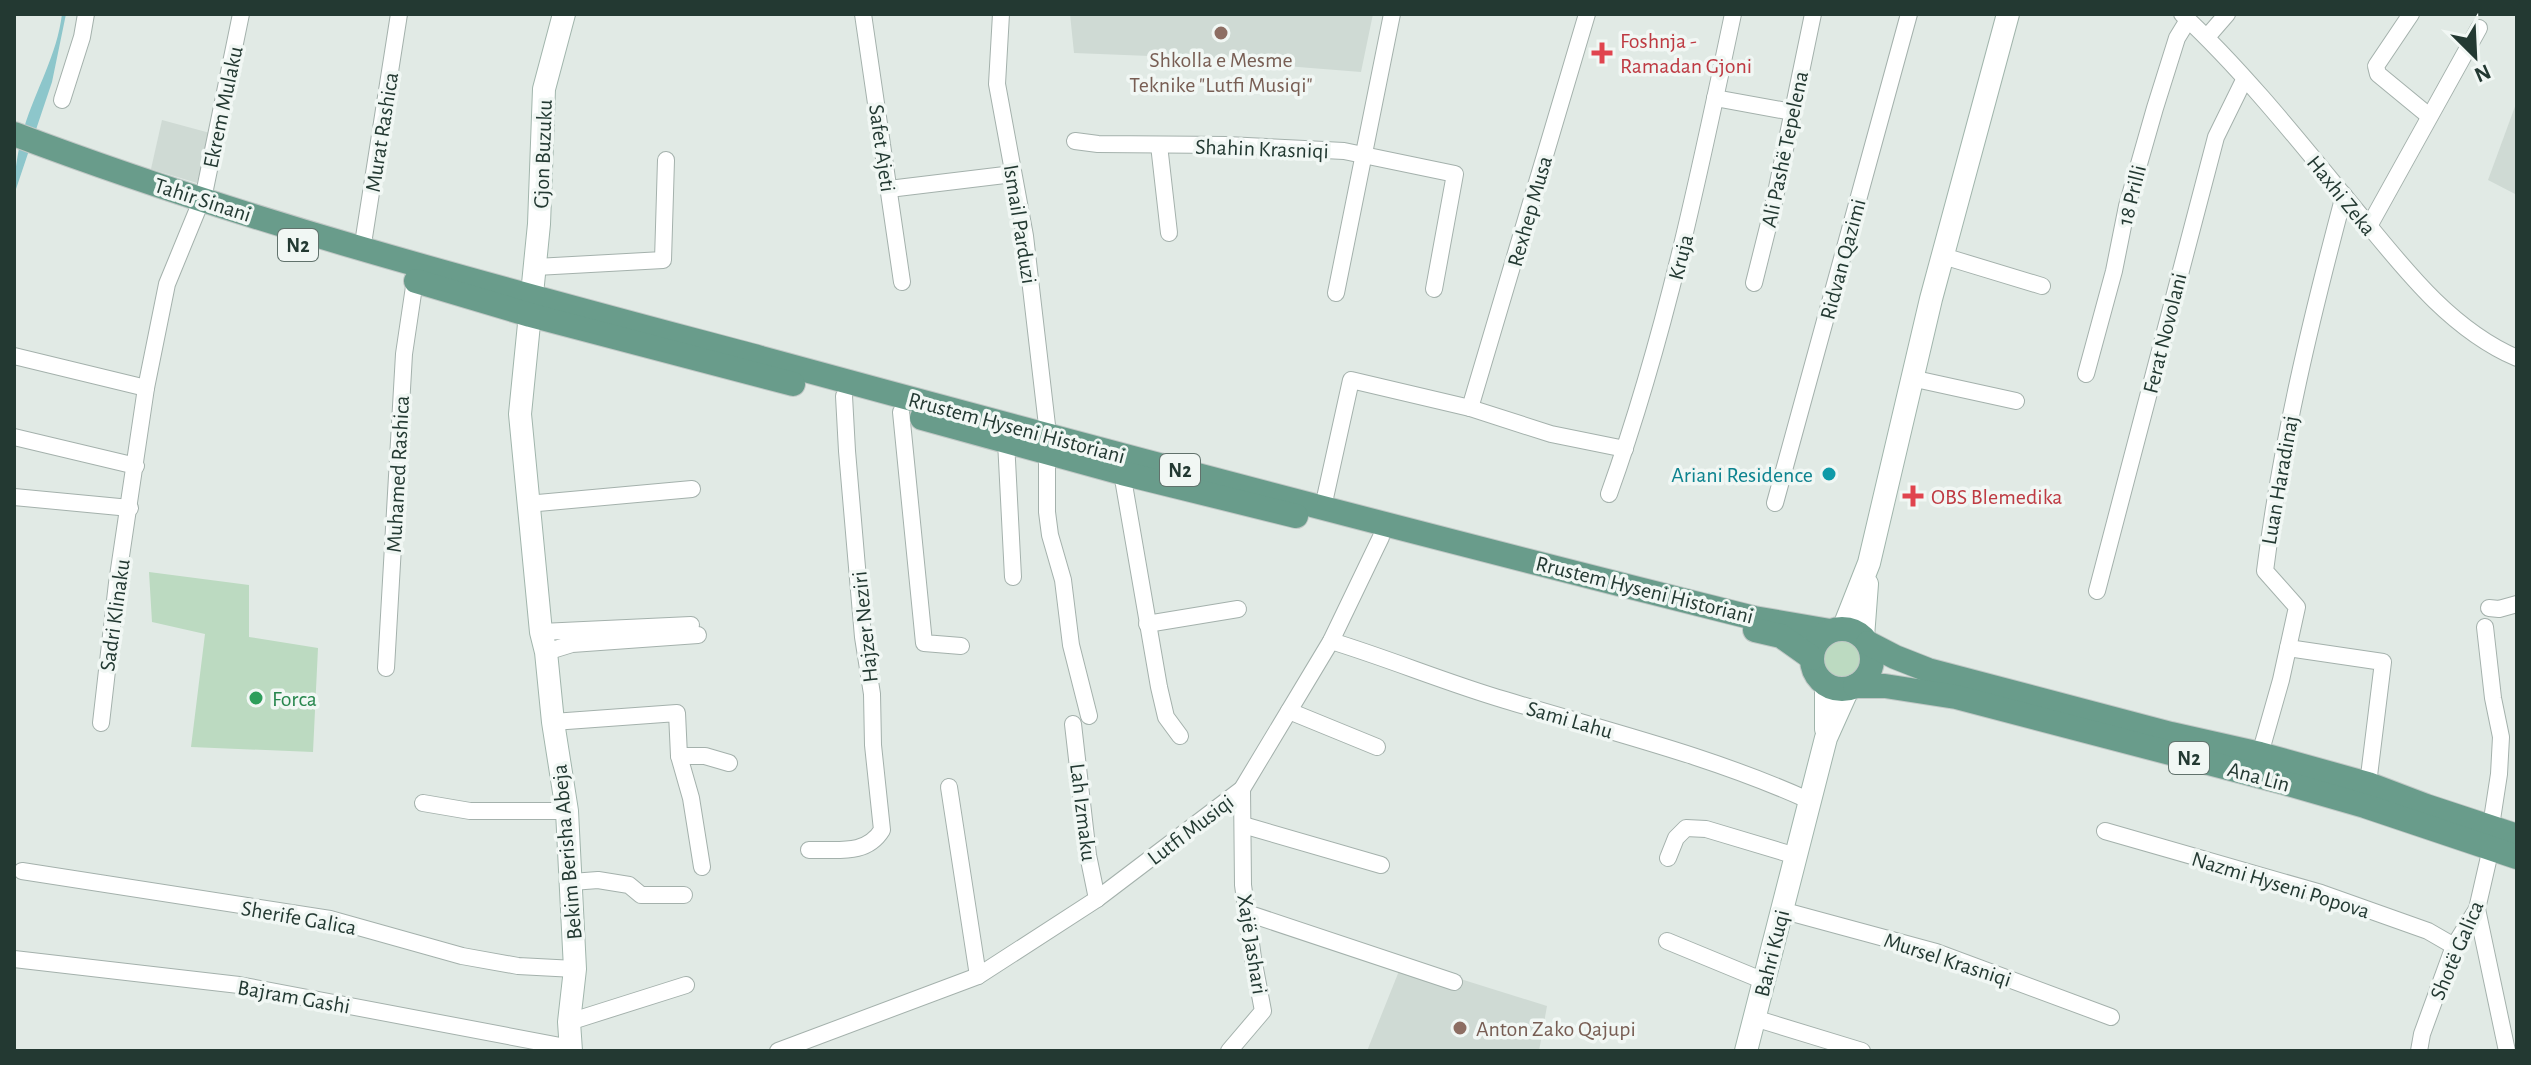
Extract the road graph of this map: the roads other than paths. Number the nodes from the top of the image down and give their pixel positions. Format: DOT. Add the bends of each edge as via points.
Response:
graph roads {
  1 [pos="86,14"];
  2 [pos="241,14"];
  3 [pos="399,14"];
  4 [pos="564,14"];
  5 [pos="863,14"];
  6 [pos="1001,14"];
  7 [pos="1392,14"];
  8 [pos="1587,14"];
  9 [pos="1733,14"];
  10 [pos="1813,14"];
  11 [pos="1909,14"];
  12 [pos="2008,14"];
  13 [pos="2227,14"];
  14 [pos="2411,14"];
  15 [pos="2185,17"];
  16 [pos="2479,28"];
  17 [pos="2207,37"];
  18 [pos="2244,80"];
  19 [pos="1715,98"];
  20 [pos="62,100"];
  21 [pos="1792,112"];
  22 [pos="2429,116"];
  23 [pos="14,134"];
  24 [pos="1075,141"];
  25 [pos="1159,145"];
  26 [pos="14,151"];
  27 [pos="1365,156"];
  28 [pos="666,160"];
  29 [pos="70,162"];
  30 [pos="1013,174"];
  31 [pos="889,189"];
  32 [pos="2344,195"];
  33 [pos="200,205"];
  34 [pos="2368,228"];
  35 [pos="1169,233"];
  36 [pos="362,250"];
  37 [pos="1943,256"];
  38 [pos="536,267"];
  39 [pos="415,280"];
  40 [pos="902,282"];
  41 [pos="1754,283"];
  42 [pos="2042,286"];
  43 [pos="1434,289"];
  44 [pos="1336,293"];
  45 [pos="531,305"];
  46 [pos="14,356"];
  47 [pos="2517,358"];
  48 [pos="2086,374"];
  49 [pos="1911,378"];
  50 [pos="146,388"];
  51 [pos="844,396"];
  52 [pos="2016,401"];
  53 [pos="1470,408"];
  54 [pos="901,412"];
  55 [pos="14,437"];
  56 [pos="1006,441"];
  57 [pos="1047,443"];
  58 [pos="1625,449"];
  59 [pos="136,466"];
  60 [pos="1122,473"];
  61 [pos="692,489"];
  62 [pos="1609,494"];
  63 [pos="14,497"];
  64 [pos="1775,503"];
  65 [pos="527,504"];
  66 [pos="1323,507"];
  67 [pos="130,508"];
  68 [pos="1381,537"];
  69 [pos="1013,577"];
  70 [pos="2097,591"];
  71 [pos="2517,604"];
  72 [pos="2489,608"];
  73 [pos="1238,609"];
  74 [pos="1147,624"];
  75 [pos="2485,627"];
  76 [pos="694,630"];
  77 [pos="1851,635"];
  78 [pos="1331,641"];
  79 [pos="544,642"];
  80 [pos="961,646"];
  81 [pos="2288,648"];
  82 [pos="1812,658"];
  83 [pos="386,668"];
  84 [pos="1843,687"];
  85 [pos="1289,711"];
  86 [pos="1089,716"];
  87 [pos="553,722"];
  88 [pos="101,723"];
  89 [pos="1073,724"];
  90 [pos="1180,736"];
  91 [pos="1377,747"];
  92 [pos="2260,754"];
  93 [pos="679,756"];
  94 [pos="729,763"];
  95 [pos="2368,784"];
  96 [pos="949,787"];
  97 [pos="1242,789"];
  98 [pos="1808,800"];
  99 [pos="423,803"];
  100 [pos="567,811"];
  101 [pos="1243,825"];
  102 [pos="2105,831"];
  103 [pos="2517,836"];
  104 [pos="2491,837"];
  105 [pos="809,850"];
  106 [pos="1796,856"];
  107 [pos="2517,857"];
  108 [pos="1668,858"];
  109 [pos="1381,865"];
  110 [pos="702,867"];
  111 [pos="22,871"];
  112 [pos="572,882"];
  113 [pos="684,895"];
  114 [pos="1097,899"];
  115 [pos="2477,909"];
  116 [pos="1781,910"];
  117 [pos="1247,913"];
  118 [pos="1667,941"];
  119 [pos="2454,946"];
  120 [pos="14,959"];
  121 [pos="575,969"];
  122 [pos="978,976"];
  123 [pos="1764,981"];
  124 [pos="1454,982"];
  125 [pos="686,985"];
  126 [pos="2111,1017"];
  127 [pos="1754,1018"];
  128 [pos="569,1022"];
  129 [pos="571,1049"];
  130 [pos="778,1051"];
  131 [pos="1229,1051"];
  132 [pos="1746,1051"];
  133 [pos="1862,1051"];
  134 [pos="2419,1051"];
  135 [pos="2507,1051"];
  1 -- 20 [label="street"];
  2 -- 33 [label="street, Ekrem Mulaku"];
  3 -- 36 [label="street, Murat Rashica"];
  4 -- 38 [label="street, Gjon Buzuku" via="544,89"];
  5 -- 31 [label="street, Safet Ajeti"];
  6 -- 30 [label="street, Ismail Parduzi" via="997,84"];
  7 -- 27 [label="street"];
  8 -- 53 [label="street, Rexhep Musa"];
  9 -- 19 [label="street, Kruja"];
  10 -- 21 [label="street, Ali Pashë Tepelena"];
  11 -- 64 [label="street, Ridvan Qazimi"];
  12 -- 37 [label="street"];
  13 -- 17 [label="street"];
  14 -- 22 [label="street" via="2376,66 2378,74"];
  15 -- 17 [label="street, Haxhi Zeka"];
  15 -- 48 [label="street, 18 Prilli" via="2127,206"];
  16 -- 22 [label="street"];
  17 -- 18 [label="street, Haxhi Zeka"];
  18 -- 32 [label="street, Haxhi Zeka"];
  18 -- 70 [label="street, Ferat Novolani" via="2216,137"];
  19 -- 21 [label="street"];
  19 -- 58 [label="street, Kruja" via="1659,342"];
  21 -- 41 [label="street, Ali Pashë Tepelena"];
  22 -- 34 [label="street"];
  23 -- 29 [label="main road, Tahir Sinani / N2"];
  24 -- 25 [label="street, Shahin Krasniqi"];
  25 -- 27 [label="street, Shahin Krasniqi"];
  25 -- 35 [label="street"];
  26 -- 29 [label="main road, Tahir Sinani / N2"];
  27 -- 43 [label="street, Shahin Krasniqi" via="1455,174"];
  27 -- 44 [label="street"];
  28 -- 38 [label="street" via="663,260"];
  29 -- 33 [label="main road, Tahir Sinani / N2"];
  30 -- 31 [label="street"];
  30 -- 57 [label="street, Ismail Parduzi" via="1025,236"];
  31 -- 40 [label="street, Safet Ajeti"];
  32 -- 34 [label="street, Haxhi Zeka"];
  32 -- 81 [label="street, Luan Haradinaj" via="2296,385 2268,546 2265,571 2297,607"];
  33 -- 36 [label="main road, Tahir Sinani / N2"];
  33 -- 39 [label="main road, Tahir Sinani / N2" via="357,265"];
  33 -- 50 [label="street, Sadri Klinaku" via="167,284"];
  34 -- 47 [label="street, Haxhi Zeka" via="2478,338"];
  36 -- 45 [label="main road, Tahir Sinani / N2"];
  37 -- 42 [label="street"];
  37 -- 49 [label="street"];
  38 -- 45 [label="street, Gjon Buzuku"];
  39 -- 45 [label="main road, Tahir Sinani / N2"];
  39 -- 83 [label="street, Muhamed Rashica" via="404,354"];
  45 -- 51 [label="main road, Rrustem Hyseni Historiani / N2"];
  45 -- 57 [label="main road, Rrustem Hyseni Historiani / N2"];
  45 -- 65 [label="street, Bekim Berisha Abeja" via="520,414"];
  46 -- 50 [label="street"];
  49 -- 52 [label="street"];
  49 -- 77 [label="street"];
  50 -- 59 [label="street, Sadri Klinaku"];
  51 -- 54 [label="main road, Rrustem Hyseni Historiani / N2"];
  51 -- 105 [label="street, Hajzer Neziri" via="882,830 862,849"];
  53 -- 58 [label="street" via="1551,434"];
  53 -- 66 [label="street" via="1351,380"];
  54 -- 56 [label="main road, Rrustem Hyseni Historiani / N2"];
  54 -- 80 [label="street, Rrustem Hyseni Historiani" via="924,643"];
  55 -- 59 [label="street"];
  56 -- 57 [label="main road, Rrustem Hyseni Historiani / N2"];
  56 -- 69 [label="street, Rrustem Hyseni Historiani"];
  57 -- 60 [label="main road, Rrustem Hyseni Historiani / N2"];
  57 -- 66 [label="main road, Rrustem Hyseni Historiani / N2"];
  57 -- 86 [label="street, Ismail Parduzi" via="1050,535"];
  58 -- 62 [label="street, Kruja"];
  59 -- 67 [label="street, Sadri Klinaku"];
  60 -- 68 [label="main road, Rrustem Hyseni Historiani / N2"];
  60 -- 74 [label="street"];
  61 -- 65 [label="street"];
  63 -- 67 [label="street"];
  65 -- 79 [label="street, Bekim Berisha Abeja"];
  66 -- 77 [label="main road, Rrustem Hyseni Historiani / N2" via="1754,618"];
  67 -- 88 [label="street, Sadri Klinaku"];
  68 -- 78 [label="street, Lutfi Musiqi"];
  68 -- 82 [label="main road, Rrustem Hyseni Historiani / N2" via="1625,602 1781,636"];
  71 -- 72 [label="street"];
  73 -- 74 [label="street"];
  74 -- 90 [label="street" via="1166,717"];
  75 -- 104 [label="street, Shotë Galica" via="2501,737"];
  76 -- 79 [label="street"];
  77 -- 82 [label="main road" via="1817,642"];
  77 -- 84 [label="main road" via="1873,659 1872,667 1868,675"];
  77 -- 92 [label="main road, Ana Lin / N2" via="1928,670"];
  78 -- 85 [label="street, Lutfi Musiqi"];
  78 -- 98 [label="street, Sami Lahu" via="1679,751"];
  79 -- 87 [label="street, Bekim Berisha Abeja"];
  81 -- 92 [label="street, Luan Haradinaj"];
  81 -- 95 [label="street" via="2383,662"];
  82 -- 84 [label="main road" via="1815,673"];
  84 -- 98 [label="street, Bahri Kuqi"];
  84 -- 104 [label="main road, Ana Lin / N2" via="1885,686 1956,697"];
  85 -- 91 [label="street"];
  85 -- 97 [label="street, Lutfi Musiqi"];
  87 -- 93 [label="street" via="677,713"];
  87 -- 100 [label="street, Bekim Berisha Abeja"];
  89 -- 114 [label="street, Lah Izmaku"];
  92 -- 95 [label="main road, Ana Lin / N2"];
  93 -- 94 [label="street"];
  93 -- 110 [label="street"];
  95 -- 104 [label="main road, Ana Lin / N2"];
  96 -- 122 [label="street"];
  97 -- 101 [label="street, Xajë Jashari"];
  97 -- 114 [label="street, Lutfi Musiqi"];
  98 -- 106 [label="street, Bahri Kuqi"];
  99 -- 100 [label="street" via="470,811"];
  100 -- 112 [label="street, Bekim Berisha Abeja"];
  101 -- 109 [label="street"];
  101 -- 117 [label="street, Xajë Jashari"];
  102 -- 119 [label="street, Nazmi Hyseni Popova" via="2321,893 2428,931"];
  103 -- 104 [label="main road, Ana Lin / N2"];
  104 -- 107 [label="main road, Ana Lin / N2"];
  104 -- 115 [label="street, Shotë Galica"];
  106 -- 108 [label="street" via="1686,828"];
  106 -- 116 [label="street, Bahri Kuqi"];
  111 -- 121 [label="street, Sherife Galica" via="330,919 518,966"];
  112 -- 113 [label="street" via="598,880 629,885 641,895"];
  112 -- 121 [label="street, Bekim Berisha Abeja"];
  114 -- 122 [label="street, Lutfi Musiqi"];
  115 -- 119 [label="street, Shotë Galica"];
  115 -- 135 [label="street"];
  116 -- 123 [label="street, Bahri Kuqi"];
  116 -- 126 [label="street, Mursel Krasniqi" via="1936,952"];
  117 -- 124 [label="street"];
  117 -- 131 [label="street, Xajë Jashari" via="1263,1011"];
  118 -- 123 [label="street"];
  119 -- 134 [label="street, Shotë Galica"];
  120 -- 129 [label="street, Bajram Gashi" via="239,985"];
  121 -- 128 [label="street, Bekim Berisha Abeja"];
  122 -- 130 [label="street, Lutfi Musiqi"];
  123 -- 127 [label="street, Bahri Kuqi"];
  125 -- 128 [label="street"];
  127 -- 132 [label="street, Bahri Kuqi"];
  127 -- 133 [label="street"];
  128 -- 129 [label="street, Bekim Berisha Abeja"];
}
